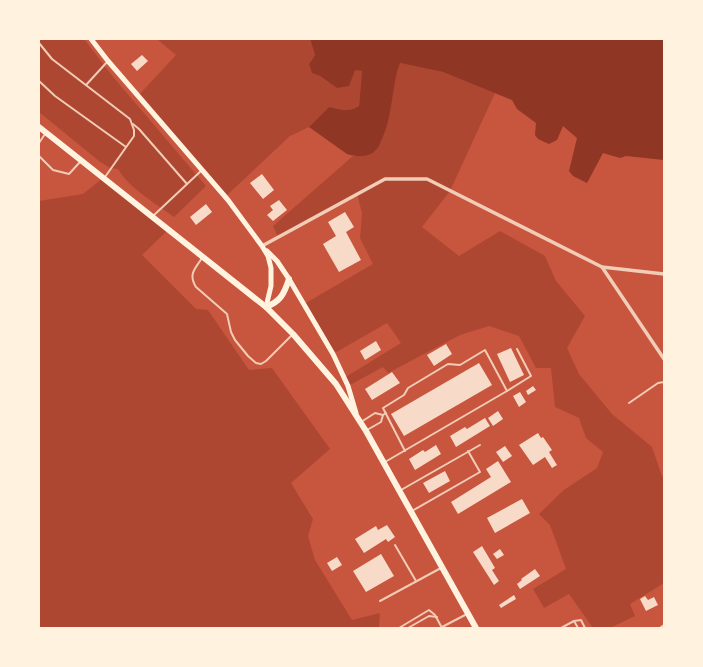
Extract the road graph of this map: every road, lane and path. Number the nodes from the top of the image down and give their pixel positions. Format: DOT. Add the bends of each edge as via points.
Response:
graph roads {
  1 [pos="92,39"];
  2 [pos="39,43"];
  3 [pos="108,61"];
  4 [pos="39,81"];
  5 [pos="86,85"];
  6 [pos="133,124"];
  7 [pos="39,127"];
  8 [pos="46,133"];
  9 [pos="39,144"];
  10 [pos="126,147"];
  11 [pos="39,156"];
  12 [pos="82,161"];
  13 [pos="202,170"];
  14 [pos="103,178"];
  15 [pos="187,184"];
  16 [pos="152,216"];
  17 [pos="262,246"];
  18 [pos="203,257"];
  19 [pos="602,267"];
  20 [pos="664,274"];
  21 [pos="290,279"];
  22 [pos="266,307"];
  23 [pos="294,334"];
  24 [pos="517,350"];
  25 [pos="664,358"];
  26 [pos="664,382"];
  27 [pos="508,391"];
  28 [pos="629,403"];
  29 [pos="386,413"];
  30 [pos="383,415"];
  31 [pos="359,420"];
  32 [pos="366,431"];
  33 [pos="480,445"];
  34 [pos="405,451"];
  35 [pos="468,451"];
  36 [pos="384,463"];
  37 [pos="400,490"];
  38 [pos="412,511"];
  39 [pos="395,545"];
  40 [pos="442,567"];
  41 [pos="416,582"];
  42 [pos="380,600"];
  43 [pos="468,613"];
  44 [pos="436,617"];
  45 [pos="574,621"];
  46 [pos="568,624"];
  47 [pos="664,626"];
  48 [pos="399,628"];
  49 [pos="408,628"];
  50 [pos="442,628"];
  51 [pos="476,628"];
  52 [pos="561,628"];
  53 [pos="570,628"];
  54 [pos="578,628"];
  55 [pos="585,628"];
  56 [pos="661,628"];
  1 -- 3 [label="main road"];
  2 -- 5 [label="lane" via="52,59"];
  3 -- 5 [label="lane"];
  3 -- 13 [label="main road"];
  4 -- 10 [label="lane" via="55,96"];
  5 -- 6 [label="lane"];
  6 -- 10 [label="lane" via="134,136"];
  6 -- 15 [label="lane"];
  7 -- 8 [label="main road"];
  8 -- 9 [label="lane"];
  8 -- 12 [label="main road"];
  10 -- 14 [label="lane"];
  11 -- 12 [label="lane" via="53,170 69,174"];
  12 -- 14 [label="main road"];
  13 -- 15 [label="lane"];
  13 -- 17 [label="main road" via="247,223"];
  14 -- 16 [label="main road"];
  15 -- 16 [label="lane"];
  16 -- 18 [label="main road"];
  17 -- 19 [label="street" via="385,179 427,180"];
  17 -- 21 [label="main road"];
  17 -- 22 [label="main road" via="271,268 271,286"];
  18 -- 22 [label="main road"];
  18 -- 23 [label="lane" via="192,273 193,281 196,287 227,314 231,332 256,363 266,361"];
  19 -- 20 [label="street"];
  19 -- 25 [label="street"];
  21 -- 22 [label="main road" via="276,303"];
  21 -- 31 [label="main road" via="333,354 348,386"];
  22 -- 23 [label="main road"];
  23 -- 31 [label="main road" via="336,384"];
  24 -- 27 [label="lane" via="531,376"];
  26 -- 28 [label="lane" via="658,383"];
  27 -- 29 [label="lane" via="485,350 460,365 448,364 408,388 404,395 383,408"];
  27 -- 34 [label="lane"];
  29 -- 30 [label="lane"];
  29 -- 34 [label="lane"];
  30 -- 31 [label="lane" via="375,413"];
  30 -- 32 [label="lane" via="381,422"];
  31 -- 32 [label="main road"];
  32 -- 36 [label="main road"];
  33 -- 35 [label="lane"];
  34 -- 36 [label="lane"];
  35 -- 37 [label="lane"];
  35 -- 38 [label="lane" via="480,472"];
  36 -- 37 [label="main road"];
  37 -- 38 [label="main road"];
  38 -- 40 [label="main road"];
  39 -- 41 [label="lane"];
  40 -- 41 [label="lane"];
  40 -- 43 [label="main road"];
  41 -- 42 [label="lane"];
  43 -- 50 [label="lane"];
  43 -- 51 [label="main road"];
  44 -- 48 [label="lane" via="429,610"];
  44 -- 49 [label="lane" via="429,616"];
  44 -- 50 [label="lane"];
  45 -- 46 [label="lane"];
  45 -- 54 [label="lane"];
  45 -- 55 [label="lane" via="581,620"];
  46 -- 52 [label="lane"];
  46 -- 53 [label="lane"];
  47 -- 56 [label="street"];
}
